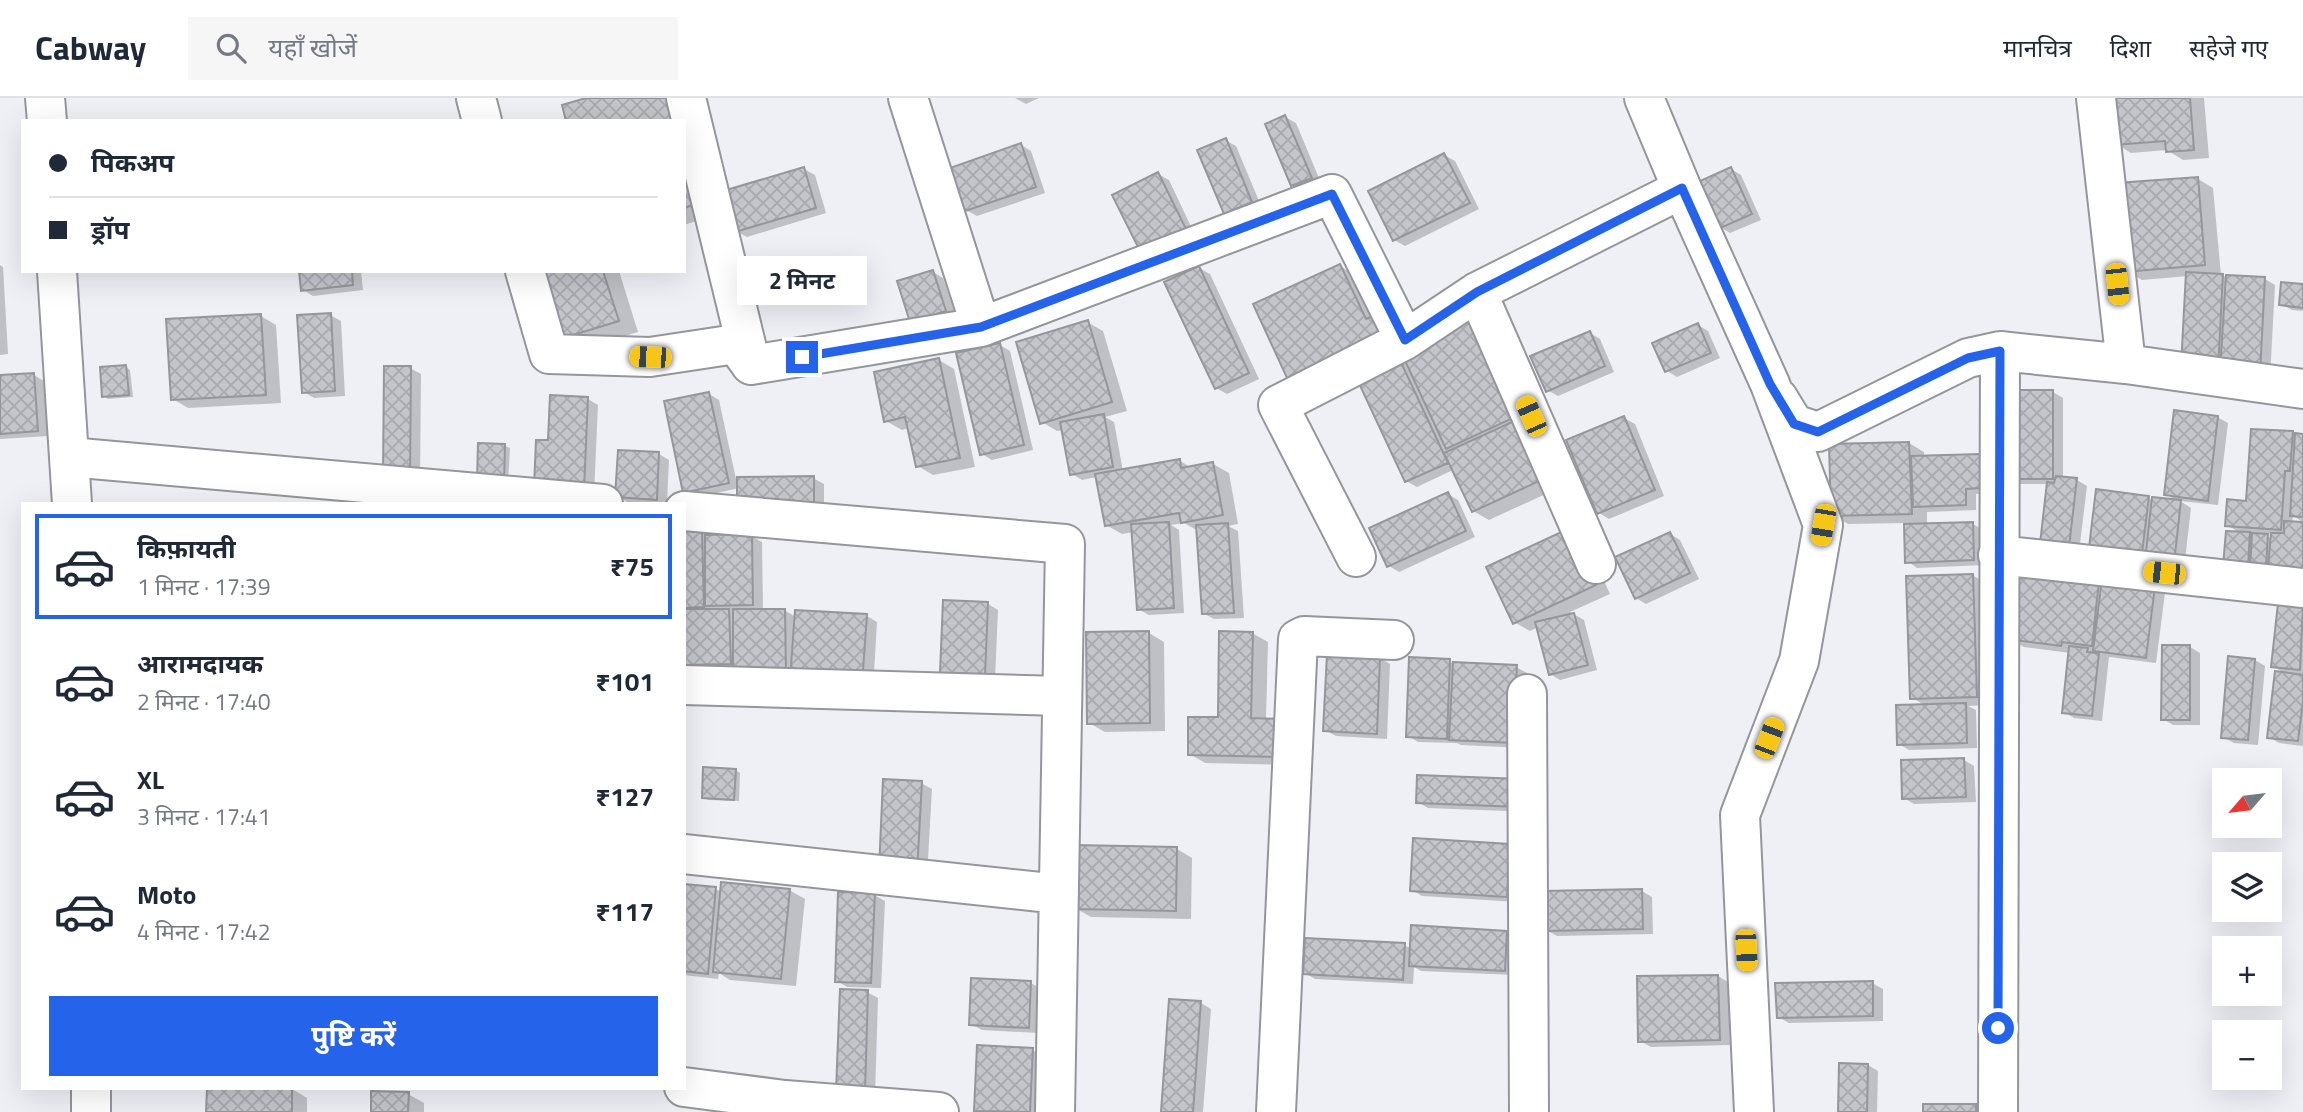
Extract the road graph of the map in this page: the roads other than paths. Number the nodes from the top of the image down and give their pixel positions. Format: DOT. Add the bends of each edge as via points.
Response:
graph roads {
  1 [pos="45,98"];
  2 [pos="476,98"];
  3 [pos="686,98"];
  4 [pos="908,98"];
  5 [pos="1644,98"];
  6 [pos="2096,98"];
  7 [pos="47,119"];
  8 [pos="481,119"];
  9 [pos="1682,188"];
  10 [pos="57,273"];
  11 [pos="526,273"];
  12 [pos="1477,292"];
  13 [pos="981,327"];
  14 [pos="1405,340"];
  15 [pos="2000,351"];
  16 [pos="2126,364"];
  17 [pos="751,365"];
  18 [pos="1770,384"];
  19 [pos="2303,389"];
  20 [pos="69,457"];
  21 [pos="72,502"];
  22 [pos="580,502"];
  23 [pos="686,511"];
  24 [pos="1998,555"];
  25 [pos="1356,557"];
  26 [pos="1596,564"];
  27 [pos="2303,589"];
  28 [pos="1394,640"];
  29 [pos="686,685"];
  30 [pos="1527,694"];
  31 [pos="1062,696"];
  32 [pos="686,854"];
  33 [pos="1059,894"];
  34 [pos="686,1087"];
  35 [pos="90,1090"];
  36 [pos="91,1112"];
  37 [pos="939,1112"];
  38 [pos="1055,1112"];
  39 [pos="1276,1112"];
  40 [pos="1530,1112"];
  41 [pos="1754,1112"];
  42 [pos="1998,1112"];
  1 -- 7 [label="street"];
  2 -- 8 [label="street"];
  3 -- 17 [label="street"];
  4 -- 13 [label="street"];
  5 -- 9 [label="street"];
  6 -- 16 [label="street"];
  9 -- 12 [label="street"];
  9 -- 18 [label="street"];
  10 -- 20 [label="street"];
  11 -- 17 [label="street" via="549,354 650,357 736,344"];
  12 -- 14 [label="street"];
  12 -- 26 [label="street"];
  13 -- 14 [label="street" via="1332,194"];
  13 -- 17 [label="street"];
  14 -- 25 [label="street" via="1278,405"];
  15 -- 16 [label="street"];
  15 -- 18 [label="street" via="1968,358 1818,432 1794,424"];
  15 -- 24 [label="street"];
  16 -- 19 [label="street"];
  18 -- 41 [label="street" via="1823,525 1799,661 1740,815"];
  20 -- 21 [label="street"];
  20 -- 22 [label="street"];
  23 -- 31 [label="street" via="1065,544"];
  24 -- 27 [label="street"];
  24 -- 42 [label="street"];
  28 -- 39 [label="street" via="1298,639"];
  29 -- 31 [label="street"];
  30 -- 40 [label="street"];
  31 -- 33 [label="street"];
  32 -- 33 [label="street"];
  33 -- 38 [label="street"];
  34 -- 37 [label="street"];
  35 -- 36 [label="street"];
}
